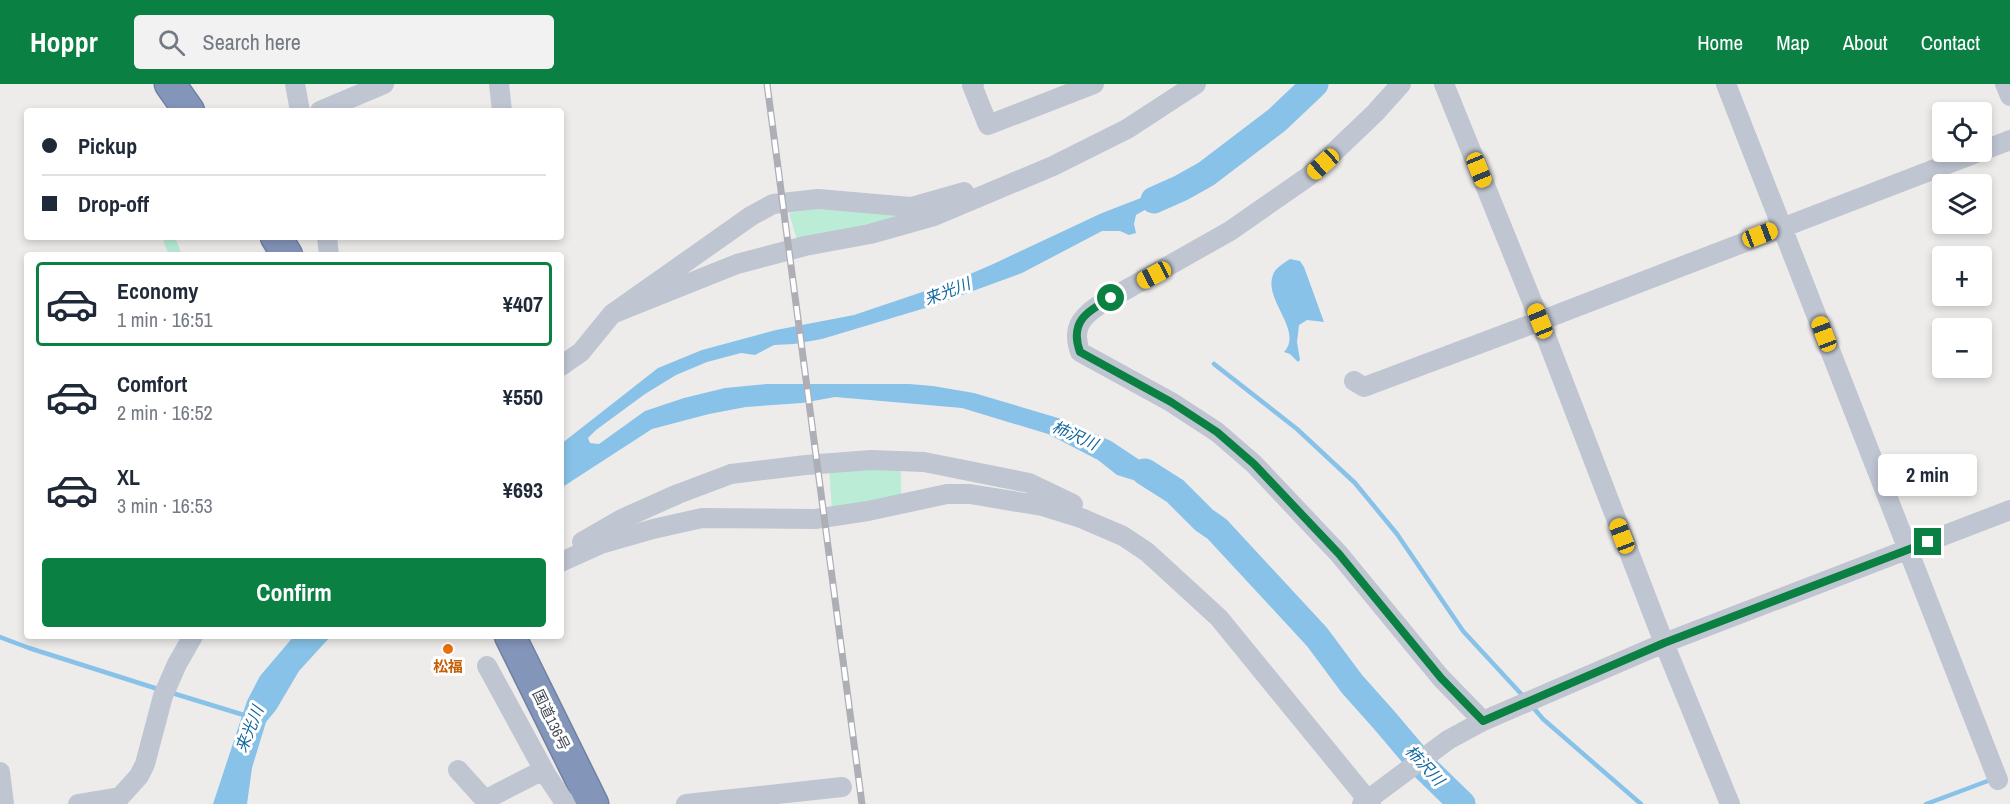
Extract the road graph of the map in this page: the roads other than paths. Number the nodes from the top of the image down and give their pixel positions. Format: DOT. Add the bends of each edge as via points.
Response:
graph roads {
  1 [pos="170,84"];
  2 [pos="189,84"];
  3 [pos="295,84"];
  4 [pos="384,84"];
  5 [pos="499,84"];
  6 [pos="974,84"];
  7 [pos="1094,84"];
  8 [pos="1196,84"];
  9 [pos="1401,84"];
  10 [pos="1444,84"];
  11 [pos="1726,84"];
  12 [pos="2005,84"];
  13 [pos="2010,96"];
  14 [pos="187,108"];
  15 [pos="205,108"];
  16 [pos="299,108"];
  17 [pos="327,108"];
  18 [pos="502,108"];
  19 [pos="2010,140"];
  20 [pos="1992,147"];
  21 [pos="1952,162"];
  22 [pos="1053,166"];
  23 [pos="1782,227"];
  24 [pos="612,314"];
  25 [pos="1540,321"];
  26 [pos="564,364"];
  27 [pos="1354,381"];
  28 [pos="2010,510"];
  29 [pos="1120,534"];
  30 [pos="1907,550"];
  31 [pos="564,552"];
  32 [pos="564,561"];
  33 [pos="191,639"];
  34 [pos="498,639"];
  35 [pos="511,639"];
  36 [pos="1664,643"];
  37 [pos="487,666"];
  38 [pos="1478,723"];
  39 [pos="458,770"];
  40 [pos="543,770"];
  41 [pos="0,772"];
  42 [pos="1998,780"];
  43 [pos="842,786"];
  44 [pos="1369,801"];
  45 [pos="3,804"];
  46 [pos="78,804"];
  47 [pos="569,804"];
  48 [pos="579,804"];
  49 [pos="593,804"];
  50 [pos="686,804"];
  51 [pos="1730,804"];
  1 -- 14 [label="highway"];
  2 -- 15 [label="highway"];
  3 -- 16 [label="street"];
  4 -- 17 [label="street"];
  5 -- 18 [label="street"];
  6 -- 7 [label="street" via="988,125"];
  8 -- 22 [label="street" via="1127,129"];
  9 -- 38 [label="street" via="1309,176 1230,231 1083,316 1076,340 1080,352 1171,402 1217,432 1254,464 1339,554"];
  10 -- 25 [label="street"];
  11 -- 23 [label="street"];
  12 -- 13 [label="street"];
  19 -- 20 [label="street"];
  21 -- 23 [label="street"];
  22 -- 24 [label="street" via="934,216 737,264"];
  22 -- 24 [label="street" via="911,207 818,199 773,204"];
  23 -- 25 [label="street"];
  23 -- 30 [label="street"];
  24 -- 26 [label="street" via="580,352"];
  25 -- 27 [label="street" via="1364,387"];
  25 -- 36 [label="street"];
  28 -- 30 [label="street"];
  29 -- 31 [label="street" via="1096,515 1029,483 924,462 871,460 731,474 622,519"];
  29 -- 32 [label="street" via="1042,506 947,494 815,519 702,518 601,544"];
  29 -- 44 [label="street" via="1147,552 1219,618"];
  30 -- 36 [label="street"];
  30 -- 42 [label="street"];
  33 -- 46 [label="street" via="163,696 139,776 120,797"];
  34 -- 48 [label="highway, 国道136号"];
  35 -- 49 [label="highway, 国道136号"];
  36 -- 38 [label="street"];
  36 -- 51 [label="street"];
  37 -- 40 [label="street"];
  38 -- 44 [label="street" via="1448,740"];
  39 -- 40 [label="street" via="485,800"];
  40 -- 47 [label="street"];
  41 -- 45 [label="street"];
  43 -- 50 [label="street"];
}
